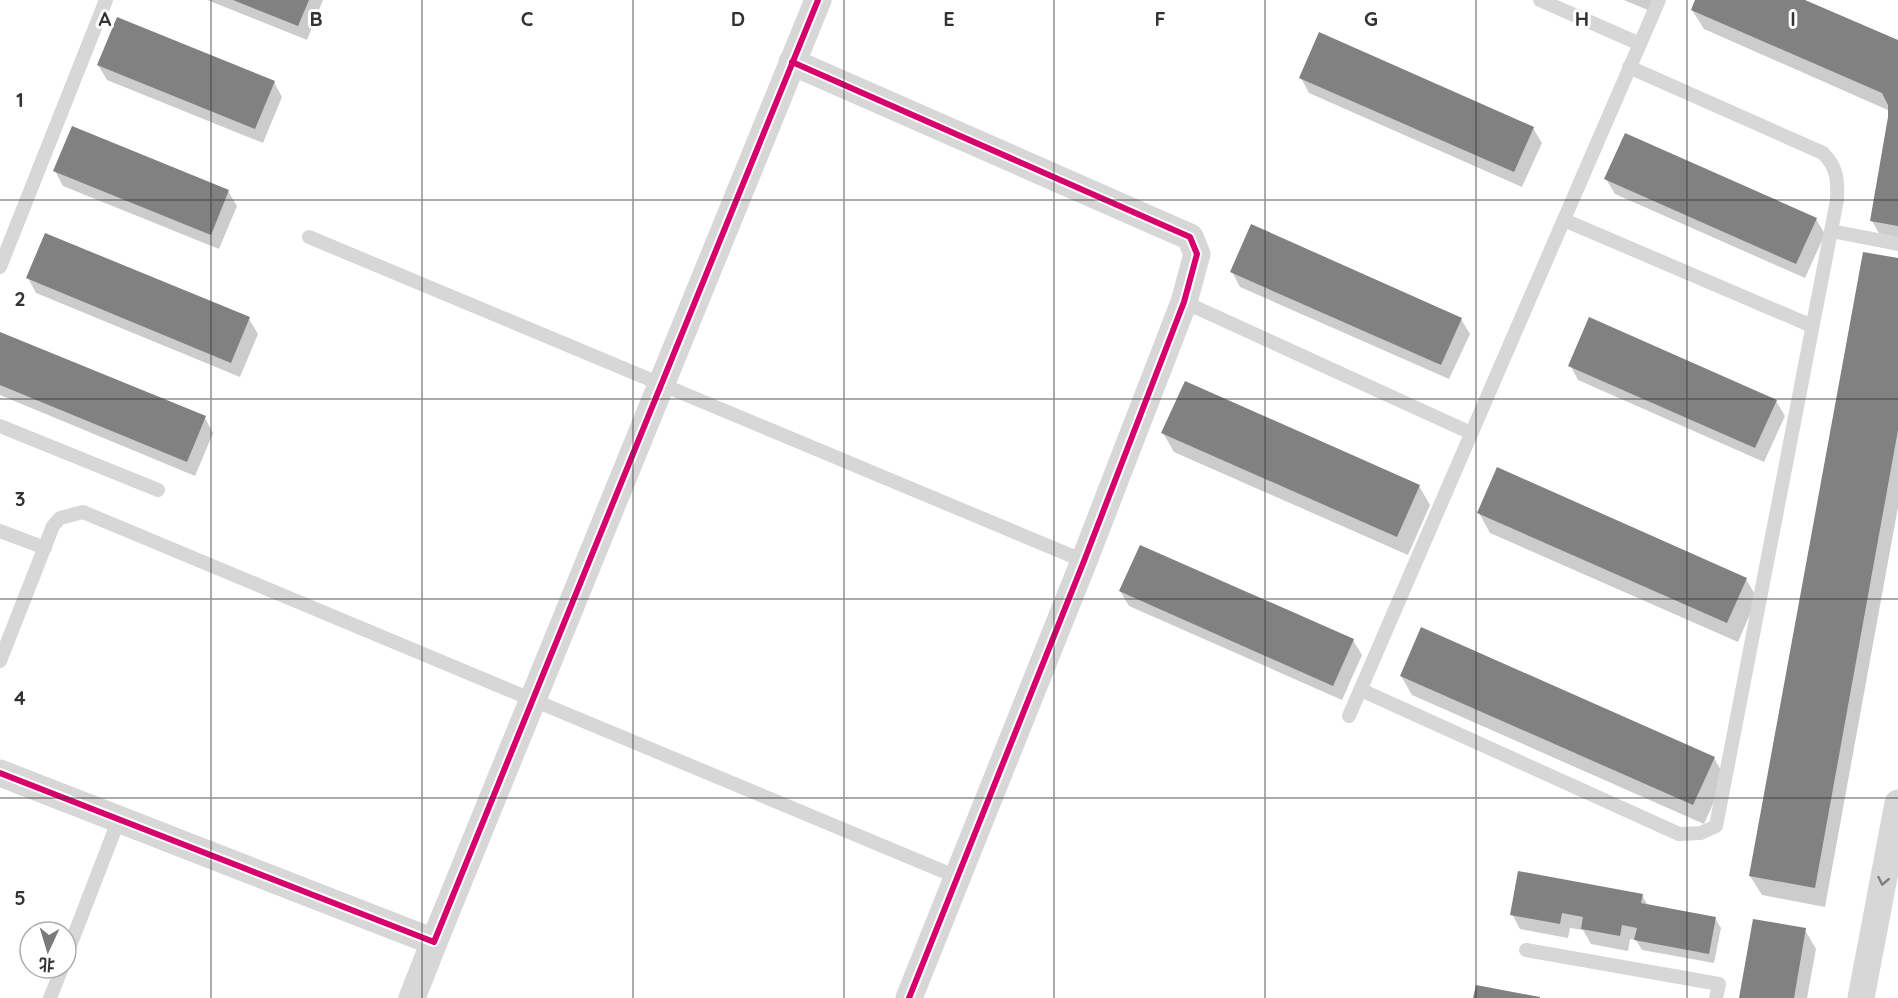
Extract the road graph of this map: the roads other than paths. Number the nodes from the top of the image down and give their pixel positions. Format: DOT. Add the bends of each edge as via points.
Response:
graph roads {
  1 [pos="106,0"];
  2 [pos="818,0"];
  3 [pos="1540,0"];
  4 [pos="1659,0"];
  5 [pos="1640,44"];
  6 [pos="792,62"];
  7 [pos="1629,67"];
  8 [pos="1564,220"];
  9 [pos="1831,231"];
  10 [pos="309,237"];
  11 [pos="1898,244"];
  12 [pos="0,267"];
  13 [pos="1184,302"];
  14 [pos="1812,326"];
  15 [pos="661,384"];
  16 [pos="0,426"];
  17 [pos="1472,433"];
  18 [pos="158,490"];
  19 [pos="0,531"];
  20 [pos="45,548"];
  21 [pos="1084,561"];
  22 [pos="0,661"];
  23 [pos="1360,690"];
  24 [pos="533,700"];
  25 [pos="1349,716"];
  26 [pos="0,773"];
  27 [pos="1898,803"];
  28 [pos="119,819"];
  29 [pos="957,877"];
  30 [pos="78,925"];
  31 [pos="434,942"];
  32 [pos="1526,950"];
  33 [pos="57,980"];
  34 [pos="50,998"];
  35 [pos="412,998"];
  36 [pos="909,998"];
  37 [pos="1716,998"];
  38 [pos="1861,998"];
  1 -- 12 [label="lane"];
  2 -- 6 [label="street"];
  3 -- 5 [label="lane"];
  4 -- 5 [label="lane"];
  5 -- 7 [label="lane"];
  6 -- 13 [label="street" via="1190,237 1197,255"];
  6 -- 15 [label="street"];
  7 -- 8 [label="lane"];
  7 -- 9 [label="lane" via="1823,153 1832,162 1838,180"];
  8 -- 14 [label="lane"];
  8 -- 17 [label="lane"];
  9 -- 11 [label="lane"];
  9 -- 14 [label="lane"];
  10 -- 15 [label="lane"];
  13 -- 17 [label="lane"];
  13 -- 21 [label="street"];
  14 -- 23 [label="lane" via="1716,826 1701,833 1678,834"];
  15 -- 21 [label="lane"];
  15 -- 24 [label="street"];
  16 -- 18 [label="lane"];
  17 -- 23 [label="lane"];
  19 -- 20 [label="lane"];
  20 -- 22 [label="lane"];
  20 -- 24 [label="lane" via="60,518 83,512"];
  21 -- 29 [label="street"];
  23 -- 25 [label="lane"];
  24 -- 29 [label="lane"];
  24 -- 31 [label="street"];
  26 -- 28 [label="street"];
  27 -- 38 [label="street, one-way"];
  28 -- 30 [label="lane"];
  28 -- 31 [label="street"];
  29 -- 36 [label="street"];
  31 -- 35 [label="street"];
  32 -- 37 [label="lane" via="1719,984"];
  33 -- 34 [label="lane"];
}
